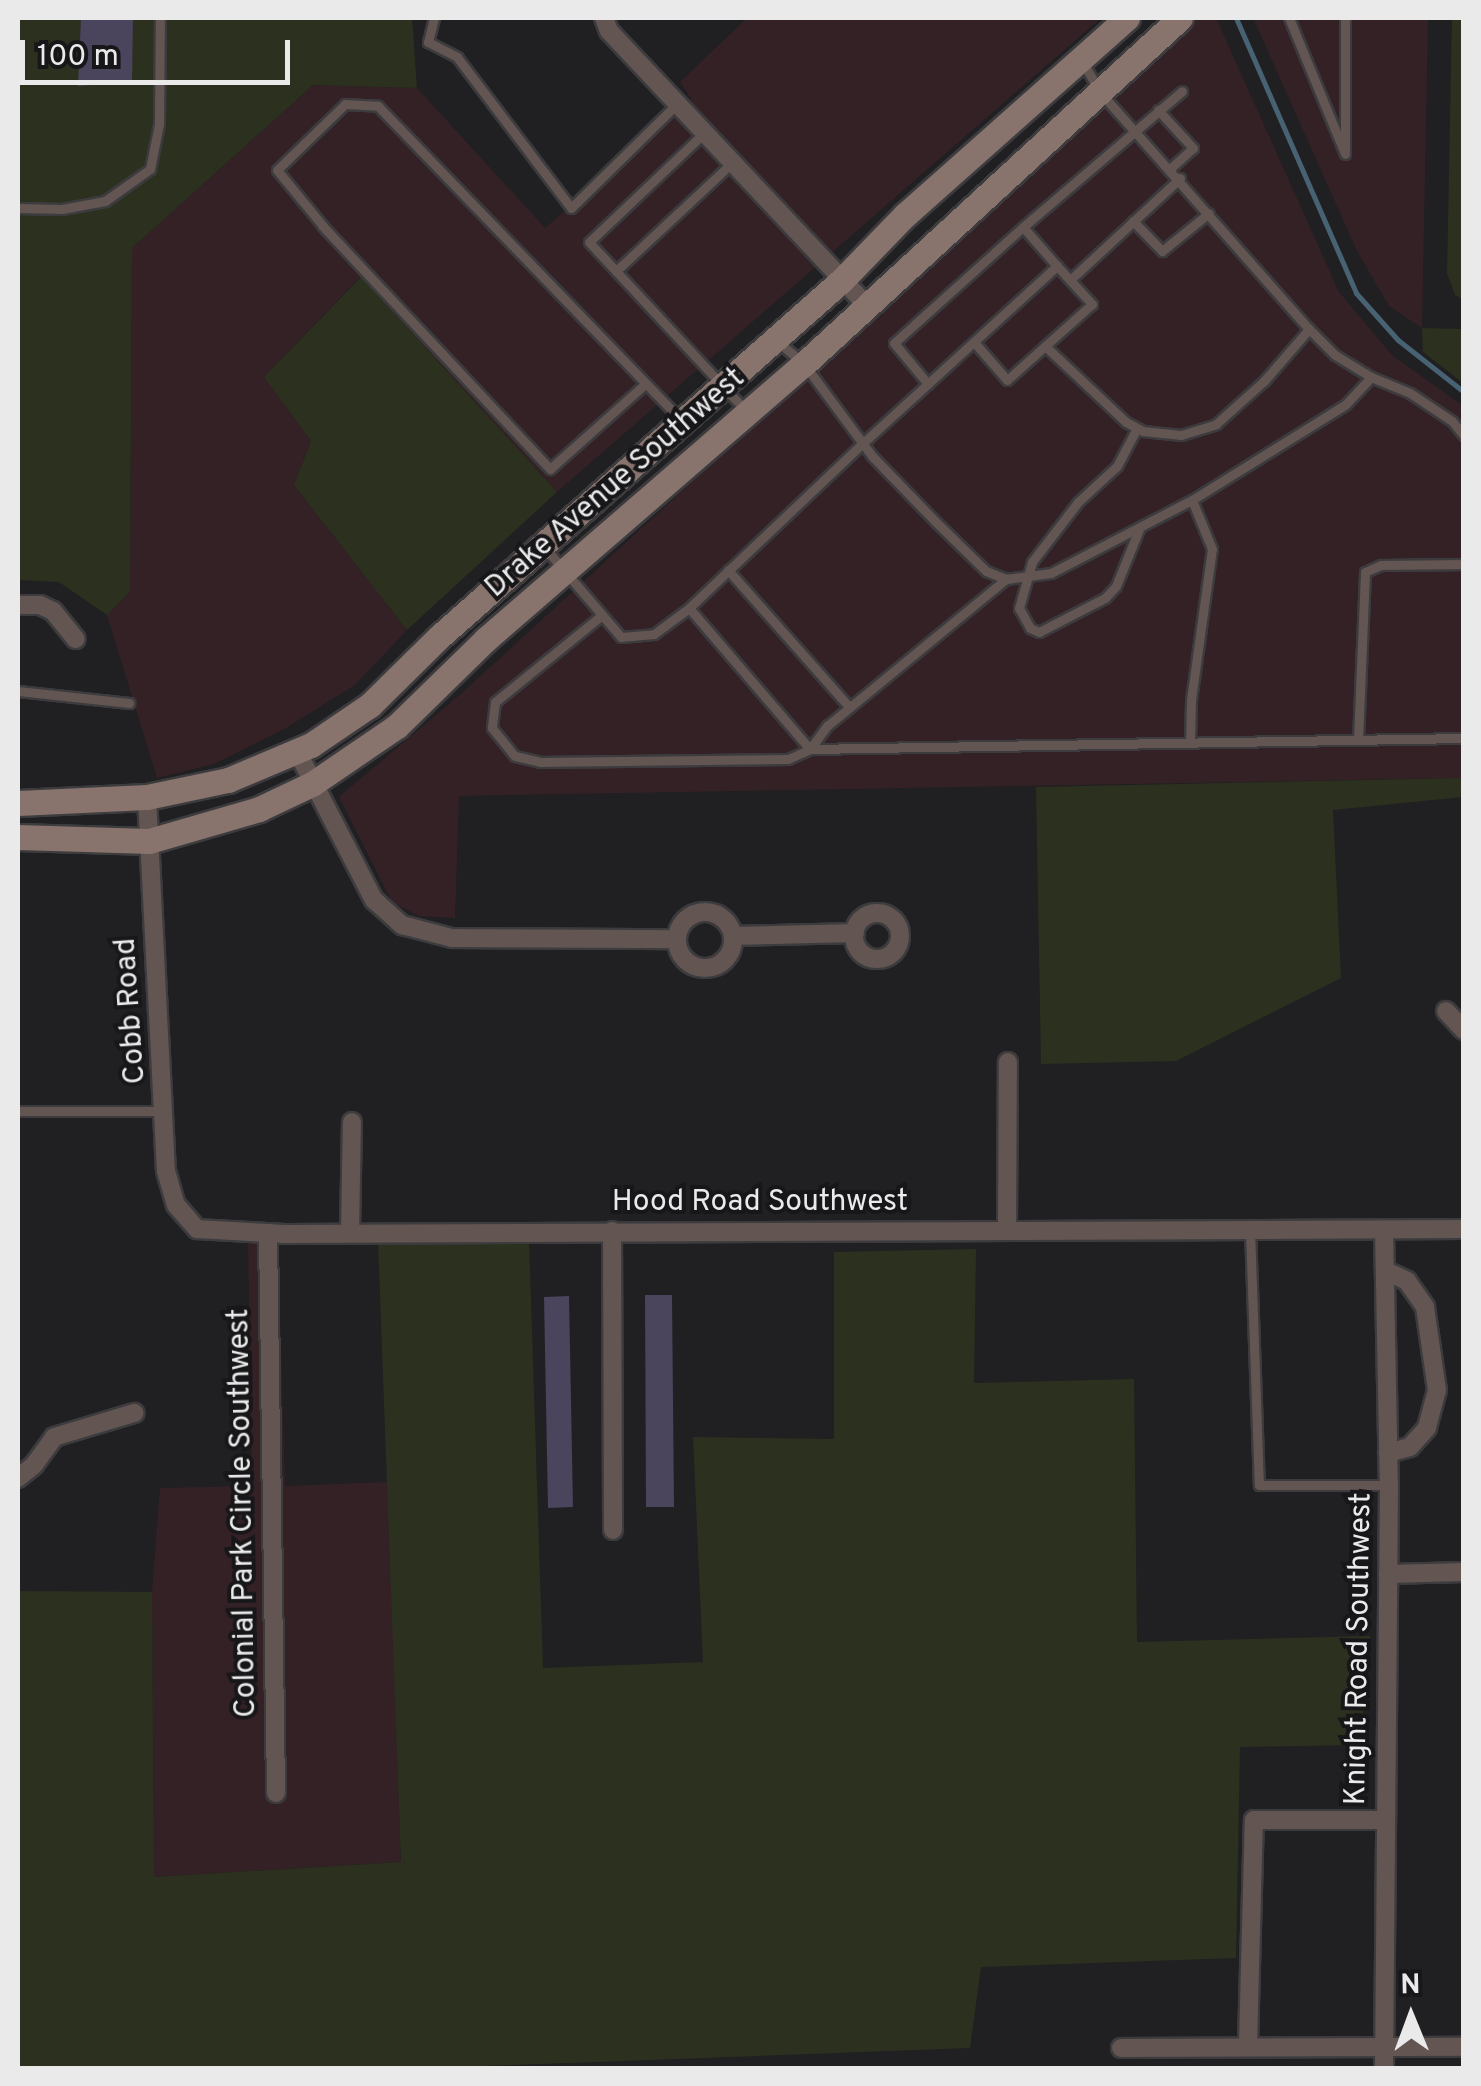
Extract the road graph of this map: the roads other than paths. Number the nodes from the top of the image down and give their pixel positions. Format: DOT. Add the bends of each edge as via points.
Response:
graph roads {
  1 [pos="160,18"];
  2 [pos="434,18"];
  3 [pos="604,18"];
  4 [pos="1127,18"];
  5 [pos="1180,18"];
  6 [pos="1289,18"];
  7 [pos="1345,18"];
  8 [pos="1081,59"];
  9 [pos="1182,90"];
  10 [pos="1098,92"];
  11 [pos="677,104"];
  12 [pos="1158,110"];
  13 [pos="1134,132"];
  14 [pos="704,133"];
  15 [pos="732,163"];
  16 [pos="1170,169"];
  17 [pos="1180,178"];
  18 [pos="18,208"];
  19 [pos="1209,213"];
  20 [pos="1133,221"];
  21 [pos="1023,226"];
  22 [pos="1057,266"];
  23 [pos="616,271"];
  24 [pos="842,280"];
  25 [pos="1070,280"];
  26 [pos="866,305"];
  27 [pos="1309,329"];
  28 [pos="773,338"];
  29 [pos="974,342"];
  30 [pos="1045,346"];
  31 [pos="804,364"];
  32 [pos="1371,378"];
  33 [pos="722,383"];
  34 [pos="645,384"];
  35 [pos="928,384"];
  36 [pos="747,413"];
  37 [pos="680,419"];
  38 [pos="1137,428"];
  39 [pos="1464,436"];
  40 [pos="862,444"];
  41 [pos="1192,500"];
  42 [pos="1141,526"];
  43 [pos="544,546"];
  44 [pos="1464,564"];
  45 [pos="728,570"];
  46 [pos="565,571"];
  47 [pos="1028,578"];
  48 [pos="1006,579"];
  49 [pos="18,605"];
  50 [pos="688,608"];
  51 [pos="602,616"];
  52 [pos="76,640"];
  53 [pos="18,691"];
  54 [pos="128,702"];
  55 [pos="849,708"];
  56 [pos="1464,738"];
  57 [pos="1358,740"];
  58 [pos="1190,743"];
  59 [pos="810,749"];
  60 [pos="296,751"];
  61 [pos="312,784"];
  62 [pos="147,797"];
  63 [pos="18,802"];
  64 [pos="18,837"];
  65 [pos="149,842"];
  66 [pos="855,932"];
  67 [pos="733,936"];
  68 [pos="678,939"];
  69 [pos="1446,1011"];
  70 [pos="1464,1030"];
  71 [pos="1008,1062"];
  72 [pos="165,1110"];
  73 [pos="18,1111"];
  74 [pos="352,1122"];
  75 [pos="168,1178"];
  76 [pos="1464,1228"];
  77 [pos="1007,1230"];
  78 [pos="1250,1230"];
  79 [pos="1384,1230"];
  80 [pos="612,1231"];
  81 [pos="268,1233"];
  82 [pos="350,1233"];
  83 [pos="1386,1271"];
  84 [pos="134,1413"];
  85 [pos="1388,1453"];
  86 [pos="18,1478"];
  87 [pos="1389,1485"];
  88 [pos="612,1530"];
  89 [pos="1464,1572"];
  90 [pos="1388,1574"];
  91 [pos="276,1792"];
  92 [pos="1386,1820"];
  93 [pos="1248,2044"];
  94 [pos="1384,2046"];
  95 [pos="1464,2047"];
  96 [pos="1121,2048"];
  97 [pos="1384,2068"];
  1 -- 18 [label="lane" via="159,124 150,170 105,200 62,209"];
  2 -- 11 [label="lane" via="428,42 457,57 571,208"];
  3 -- 11 [label="street"];
  4 -- 8 [label="street, Drake Avenue Southwest"];
  5 -- 10 [label="street, Drake Avenue Southwest"];
  6 -- 7 [label="lane" via="1345,154"];
  8 -- 10 [label="lane"];
  8 -- 24 [label="street, Drake Avenue Southwest"];
  9 -- 12 [label="lane"];
  10 -- 13 [label="lane"];
  10 -- 26 [label="street, Drake Avenue Southwest"];
  11 -- 14 [label="street"];
  12 -- 13 [label="lane"];
  12 -- 16 [label="lane" via="1193,148"];
  13 -- 16 [label="lane"];
  13 -- 21 [label="lane"];
  14 -- 15 [label="street"];
  14 -- 23 [label="lane" via="588,242"];
  15 -- 23 [label="lane"];
  15 -- 24 [label="street"];
  16 -- 17 [label="lane"];
  17 -- 19 [label="lane"];
  17 -- 20 [label="lane"];
  19 -- 20 [label="lane" via="1162,251"];
  19 -- 27 [label="lane"];
  20 -- 25 [label="lane"];
  21 -- 22 [label="lane"];
  21 -- 35 [label="lane" via="894,344"];
  22 -- 25 [label="lane"];
  22 -- 29 [label="lane"];
  23 -- 33 [label="lane"];
  24 -- 26 [label="street"];
  24 -- 28 [label="street, Drake Avenue Southwest"];
  25 -- 30 [label="lane" via="1092,304"];
  26 -- 31 [label="street, Drake Avenue Southwest"];
  27 -- 32 [label="lane"];
  27 -- 38 [label="lane" via="1216,424 1164,436"];
  28 -- 31 [label="lane"];
  28 -- 33 [label="street, Drake Avenue Southwest"];
  29 -- 30 [label="lane" via="1007,380"];
  29 -- 35 [label="lane"];
  30 -- 38 [label="lane" via="1094,397"];
  31 -- 36 [label="street, Drake Avenue Southwest"];
  31 -- 40 [label="lane"];
  32 -- 39 [label="lane" via="1410,393"];
  32 -- 41 [label="lane" via="1346,404"];
  33 -- 36 [label="lane"];
  33 -- 37 [label="street, Drake Avenue Southwest"];
  34 -- 34 [label="lane" via="378,106 345,104 277,170 550,470"];
  34 -- 37 [label="lane"];
  35 -- 40 [label="lane"];
  36 -- 46 [label="street, Drake Avenue Southwest"];
  37 -- 43 [label="street, Drake Avenue Southwest"];
  38 -- 47 [label="lane" via="1118,466 1040,546"];
  40 -- 45 [label="lane"];
  40 -- 48 [label="lane" via="986,571"];
  41 -- 42 [label="lane"];
  41 -- 58 [label="lane" via="1212,549"];
  42 -- 47 [label="lane" via="1051,574"];
  42 -- 47 [label="lane" via="1105,598 1040,632 1019,608"];
  43 -- 46 [label="lane"];
  43 -- 60 [label="street, Drake Avenue Southwest" via="370,705"];
  44 -- 57 [label="lane" via="1381,565 1365,572"];
  45 -- 50 [label="lane"];
  45 -- 55 [label="lane"];
  46 -- 51 [label="lane"];
  46 -- 61 [label="street, Drake Avenue Southwest" via="397,726"];
  47 -- 48 [label="lane"];
  48 -- 55 [label="lane"];
  49 -- 52 [label="street" via="53,611"];
  50 -- 51 [label="lane" via="654,634 621,638"];
  50 -- 59 [label="lane"];
  51 -- 59 [label="lane" via="495,702 492,728 515,756 540,762 788,759"];
  53 -- 54 [label="lane"];
  55 -- 59 [label="lane"];
  56 -- 57 [label="lane"];
  57 -- 58 [label="lane"];
  58 -- 59 [label="lane"];
  60 -- 61 [label="street"];
  60 -- 62 [label="street, Drake Avenue Southwest" via="228,780"];
  61 -- 65 [label="street, Drake Avenue Southwest" via="259,809"];
  61 -- 68 [label="street" via="374,900 402,925 452,938"];
  62 -- 63 [label="street, Drake Avenue Southwest"];
  62 -- 65 [label="street, Cobb Road"];
  64 -- 65 [label="street, Drake Avenue Southwest"];
  65 -- 72 [label="street, Cobb Road"];
  66 -- 67 [label="street"];
  67 -- 68 [label="street" via="724,920 708,912 690,916"];
  67 -- 68 [label="street" via="730,953 707,967 690,962"];
  69 -- 70 [label="street"];
  71 -- 77 [label="street"];
  72 -- 73 [label="lane"];
  72 -- 75 [label="street, Cobb Road"];
  74 -- 82 [label="street"];
  75 -- 81 [label="street, Hood Road Southwest" via="176,1205 197,1229"];
  76 -- 79 [label="street, Hood Road Southwest"];
  77 -- 78 [label="street, Hood Road Southwest"];
  77 -- 80 [label="street, Hood Road Southwest"];
  78 -- 79 [label="street, Hood Road Southwest"];
  78 -- 87 [label="lane" via="1259,1485"];
  79 -- 83 [label="street, Knight Road Southwest"];
  80 -- 82 [label="street, Hood Road Southwest"];
  80 -- 88 [label="street"];
  81 -- 82 [label="street, Hood Road Southwest"];
  81 -- 91 [label="street, Colonial Park Circle Southwest"];
  83 -- 85 [label="street, Knight Road Southwest"];
  83 -- 85 [label="street" via="1407,1281 1425,1307 1437,1390 1427,1428 1410,1447"];
  84 -- 86 [label="street" via="54,1436"];
  85 -- 87 [label="street, Knight Road Southwest"];
  87 -- 90 [label="street, Knight Road Southwest"];
  89 -- 90 [label="street"];
  90 -- 92 [label="street, Knight Road Southwest"];
  92 -- 93 [label="street" via="1254,1820"];
  92 -- 94 [label="street, Knight Road Southwest"];
  93 -- 94 [label="street"];
  93 -- 96 [label="street"];
  94 -- 95 [label="street"];
  94 -- 97 [label="street, Knight Road Southwest"];
}
